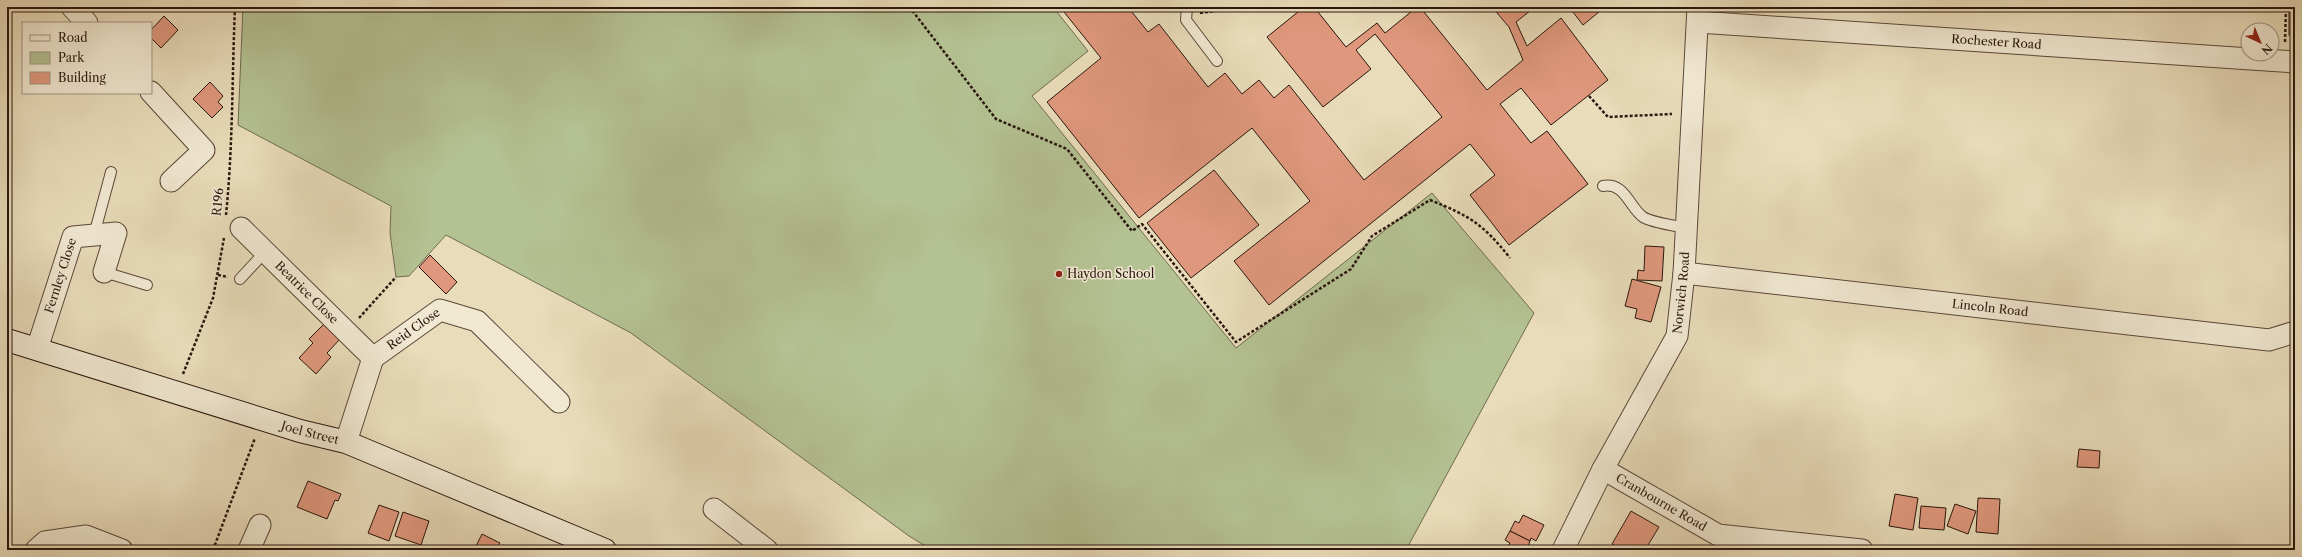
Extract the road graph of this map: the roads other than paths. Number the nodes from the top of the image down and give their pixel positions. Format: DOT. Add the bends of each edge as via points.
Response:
graph roads {
  1 [pos="72,7"];
  2 [pos="1187,11"];
  3 [pos="1698,15"];
  4 [pos="86,22"];
  5 [pos="1218,61"];
  6 [pos="2290,62"];
  7 [pos="152,93"];
  8 [pos="111,172"];
  9 [pos="171,181"];
  10 [pos="1604,186"];
  11 [pos="230,228"];
  12 [pos="1686,228"];
  13 [pos="94,235"];
  14 [pos="265,252"];
  15 [pos="104,272"];
  16 [pos="1684,273"];
  17 [pos="240,279"];
  18 [pos="147,285"];
  19 [pos="2295,332"];
  20 [pos="7,340"];
  21 [pos="37,349"];
  22 [pos="373,358"];
  23 [pos="559,402"];
  24 [pos="346,442"];
  25 [pos="1603,469"];
  26 [pos="714,509"];
  27 [pos="260,525"];
  28 [pos="764,549"];
  29 [pos="36,550"];
  30 [pos="122,550"];
  31 [pos="249,550"];
  32 [pos="605,550"];
  33 [pos="1563,550"];
  34 [pos="1862,550"];
  1 -- 4 [label="street"];
  2 -- 5 [label="lane" via="1186,20"];
  3 -- 6 [label="street, Rochester Road"];
  3 -- 12 [label="street, Norwich Road"];
  7 -- 9 [label="street" via="204,150"];
  8 -- 13 [label="lane"];
  10 -- 12 [label="lane" via="1611,184 1618,188 1644,218"];
  11 -- 14 [label="street, Beatrice Close"];
  12 -- 16 [label="street, Norwich Road"];
  13 -- 15 [label="street, Fernley Close" via="116,233"];
  13 -- 21 [label="street, Fernley Close" via="73,237"];
  14 -- 17 [label="lane"];
  14 -- 22 [label="street, Beatrice Close"];
  15 -- 18 [label="lane"];
  16 -- 19 [label="street, Lincoln Road" via="2268,340"];
  16 -- 25 [label="street, Norwich Road" via="1677,336"];
  20 -- 21 [label="main road, Joel Street"];
  21 -- 24 [label="main road, Joel Street" via="262,419"];
  22 -- 23 [label="street, Reid Close" via="440,310 477,321"];
  22 -- 24 [label="street"];
  24 -- 32 [label="main road, Joel Street"];
  25 -- 33 [label="street, Norwich Road"];
  25 -- 34 [label="street, Cranbourne Road" via="1718,535"];
  26 -- 28 [label="street"];
  27 -- 31 [label="street"];
  29 -- 30 [label="street" via="45,542 86,536"];
}
